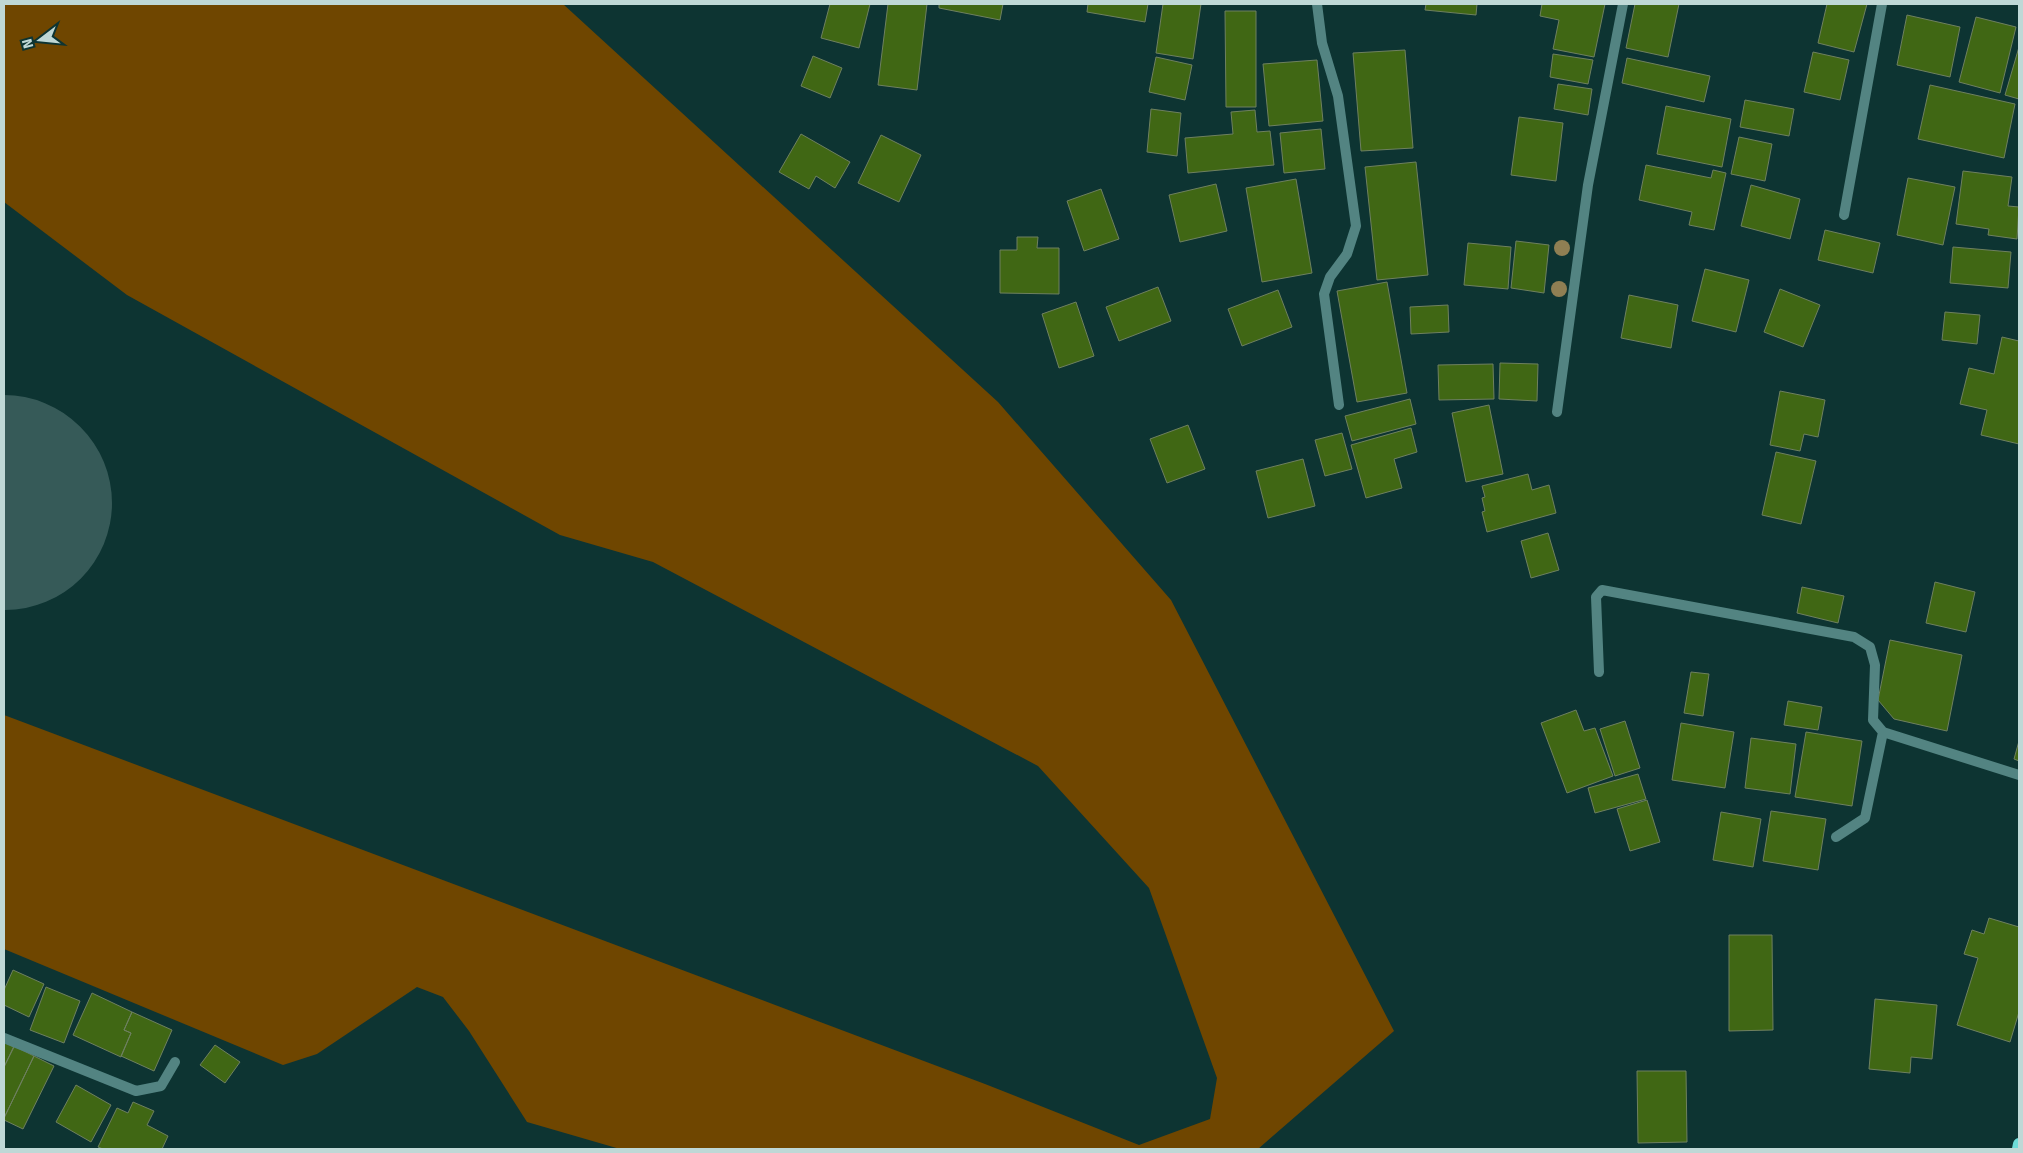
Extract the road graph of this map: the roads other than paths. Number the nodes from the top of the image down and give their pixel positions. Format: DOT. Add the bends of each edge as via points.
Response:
graph roads {
  1 [pos="1317,4"];
  2 [pos="1623,4"];
  3 [pos="1882,4"];
  4 [pos="1844,215"];
  5 [pos="1339,405"];
  6 [pos="1557,412"];
  7 [pos="1599,672"];
  8 [pos="1882,732"];
  9 [pos="2019,775"];
  10 [pos="1836,837"];
  11 [pos="4,1038"];
  12 [pos="174,1062"];
  13 [pos="2019,1144"];
  14 [pos="2018,1149"];
  1 -- 5 [label="lane" via="1322,43 1338,96 1356,226 1347,254 1330,277 1324,294"];
  2 -- 6 [label="lane" via="1588,185"];
  3 -- 4 [label="lane"];
  7 -- 8 [label="lane" via="1596,597 1602,590 1854,637 1870,647 1875,665 1873,720"];
  8 -- 9 [label="lane"];
  8 -- 10 [label="lane" via="1865,818"];
  11 -- 12 [label="lane" via="136,1091 161,1086"];
  13 -- 14 [label="main road"];
}
